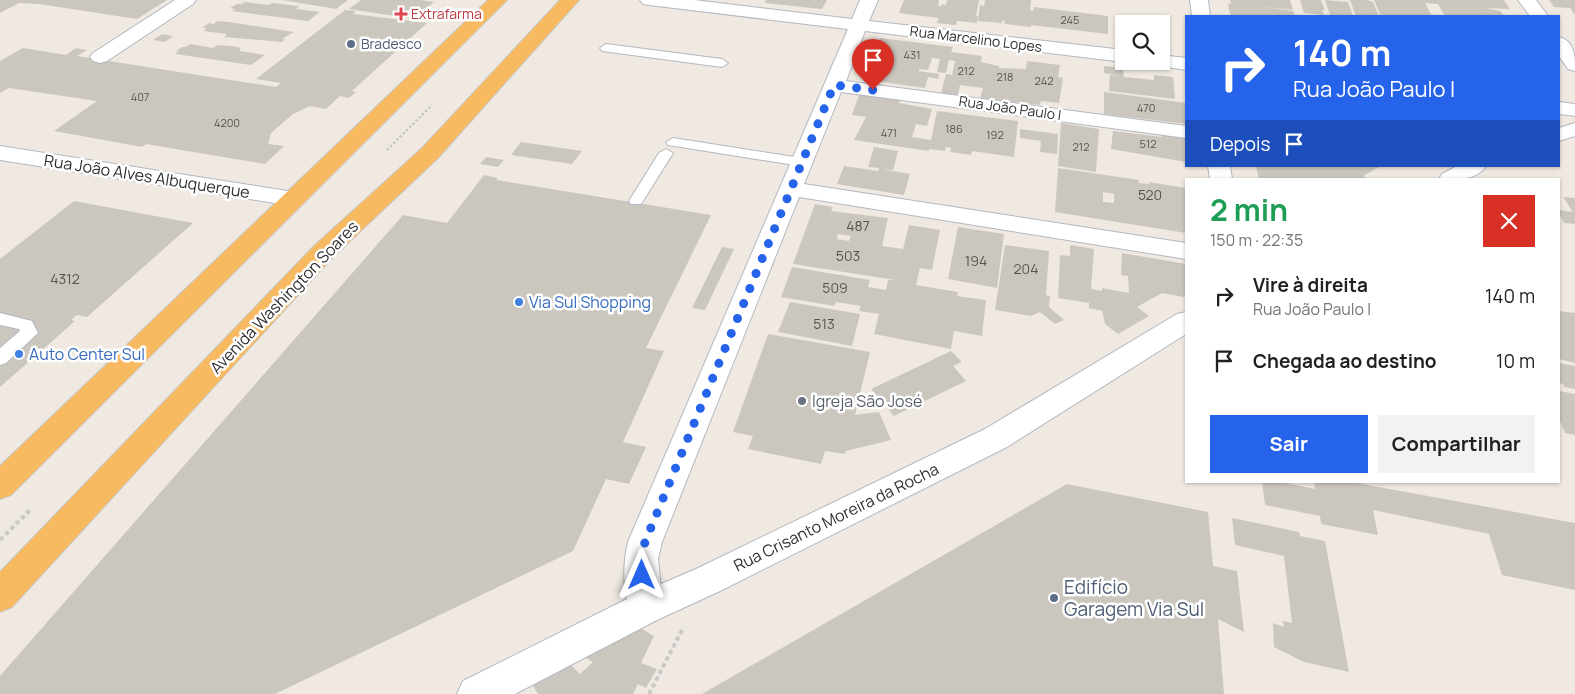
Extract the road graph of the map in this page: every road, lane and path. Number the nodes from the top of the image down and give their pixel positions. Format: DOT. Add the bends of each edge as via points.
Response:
graph roads {
  1 [pos="187,0"];
  2 [pos="498,0"];
  3 [pos="570,0"];
  4 [pos="649,0"];
  5 [pos="869,0"];
  6 [pos="1199,0"];
  7 [pos="1527,0"];
  8 [pos="1201,15"];
  9 [pos="1538,15"];
  10 [pos="859,25"];
  11 [pos="1560,44"];
  12 [pos="606,48"];
  13 [pos="1115,55"];
  14 [pos="100,57"];
  15 [pos="1170,62"];
  16 [pos="722,63"];
  17 [pos="1185,64"];
  18 [pos="1575,65"];
  19 [pos="834,85"];
  20 [pos="1560,108"];
  21 [pos="1575,110"];
  22 [pos="1575,129"];
  23 [pos="1185,132"];
  24 [pos="1560,135"];
  25 [pos="0,152"];
  26 [pos="801,162"];
  27 [pos="1474,167"];
  28 [pos="1452,178"];
  29 [pos="790,188"];
  30 [pos="294,198"];
  31 [pos="636,201"];
  32 [pos="1185,251"];
  33 [pos="0,318"];
  34 [pos="1185,323"];
  35 [pos="0,358"];
  36 [pos="0,486"];
  37 [pos="708,580"];
  38 [pos="0,596"];
  39 [pos="645,608"];
  40 [pos="476,694"];
  41 [pos="650,694"];
  1 -- 14 [label="street"];
  2 -- 30 [label="highway"];
  3 -- 38 [label="highway, Avenida Washington Soares" via="430,153 323,252"];
  4 -- 10 [label="street, Rua Marcelino Lopes"];
  5 -- 10 [label="street"];
  6 -- 8 [label="street"];
  7 -- 9 [label="street"];
  10 -- 13 [label="street, Rua Marcelino Lopes"];
  10 -- 19 [label="street"];
  11 -- 18 [label="street"];
  12 -- 16 [label="lane"];
  15 -- 17 [label="street"];
  19 -- 23 [label="street, Rua João Paulo I"];
  19 -- 26 [label="street"];
  20 -- 21 [label="street"];
  22 -- 24 [label="street"];
  25 -- 30 [label="street, Rua João Alves Albuquerque"];
  26 -- 29 [label="street"];
  26 -- 31 [label="lane" via="670,148"];
  27 -- 28 [label="street"];
  29 -- 32 [label="street"];
  29 -- 39 [label="street" via="645,542 641,559"];
  30 -- 36 [label="highway"];
  33 -- 35 [label="lane" via="26,324 29,333"];
  34 -- 37 [label="street, Rua Crisanto Moreira da Rocha" via="996,438"];
  37 -- 39 [label="street, Rua Crisanto Moreira da Rocha"];
  37 -- 41 [label="path"];
  39 -- 40 [label="street, Rua Crisanto Moreira da Rocha"];
}
